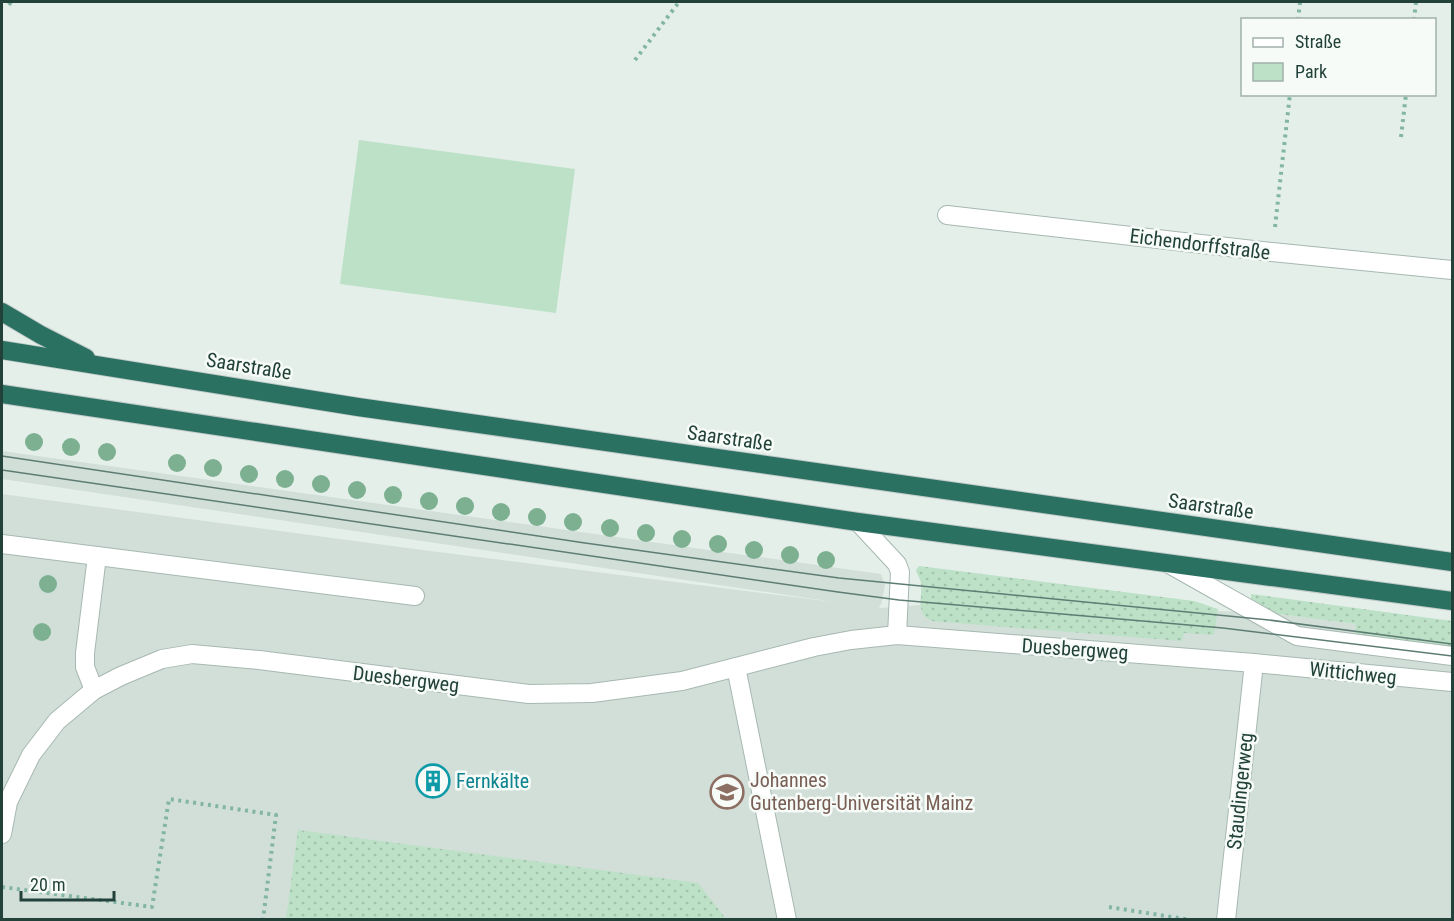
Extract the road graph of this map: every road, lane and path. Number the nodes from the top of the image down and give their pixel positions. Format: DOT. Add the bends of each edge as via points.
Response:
graph roads {
  1 [pos="679,2"];
  2 [pos="1300,2"];
  3 [pos="1416,2"];
  4 [pos="1298,18"];
  5 [pos="1414,18"];
  6 [pos="635,60"];
  7 [pos="1290,96"];
  8 [pos="1406,96"];
  9 [pos="1401,137"];
  10 [pos="948,215"];
  11 [pos="1272,252"];
  12 [pos="1452,270"];
  13 [pos="2,312"];
  14 [pos="2,350"];
  15 [pos="101,365"];
  16 [pos="2,394"];
  17 [pos="858,522"];
  18 [pos="2,544"];
  19 [pos="97,556"];
  20 [pos="1452,562"];
  21 [pos="1167,563"];
  22 [pos="415,596"];
  23 [pos="1452,602"];
  24 [pos="897,635"];
  25 [pos="1452,656"];
  26 [pos="1254,663"];
  27 [pos="736,667"];
  28 [pos="1452,682"];
  29 [pos="94,690"];
  30 [pos="2,834"];
  31 [pos="2,887"];
  32 [pos="1109,907"];
  33 [pos="263,920"];
  34 [pos="787,920"];
  35 [pos="1191,920"];
  36 [pos="1226,920"];
  1 -- 6 [label="path"];
  2 -- 4 [label="path"];
  3 -- 5 [label="path"];
  7 -- 11 [label="path"];
  8 -- 9 [label="path"];
  10 -- 11 [label="street, Eichendorffstraße"];
  11 -- 12 [label="street, Eichendorffstraße"];
  13 -- 15 [label="highway"];
  14 -- 15 [label="highway, Saarstraße"];
  15 -- 20 [label="highway, Saarstraße" via="358,407"];
  16 -- 17 [label="highway"];
  17 -- 21 [label="highway"];
  17 -- 24 [label="street" via="900,572"];
  18 -- 19 [label="street"];
  19 -- 22 [label="street"];
  19 -- 29 [label="street" via="85,653 85,667"];
  21 -- 23 [label="highway"];
  21 -- 25 [label="street" via="1297,636"];
  24 -- 26 [label="street, Duesbergweg"];
  24 -- 27 [label="street, Duesbergweg" via="851,639"];
  26 -- 28 [label="street, Wittichweg"];
  26 -- 36 [label="street, Staudingerweg"];
  27 -- 29 [label="street, Duesbergweg" via="682,681 592,693 529,694 192,654 162,658"];
  27 -- 34 [label="street"];
  29 -- 30 [label="street, Duesbergweg" via="57,721 31,755 8,802"];
  31 -- 33 [label="path" via="152,907 169,799 276,815"];
  32 -- 35 [label="path"];
}
